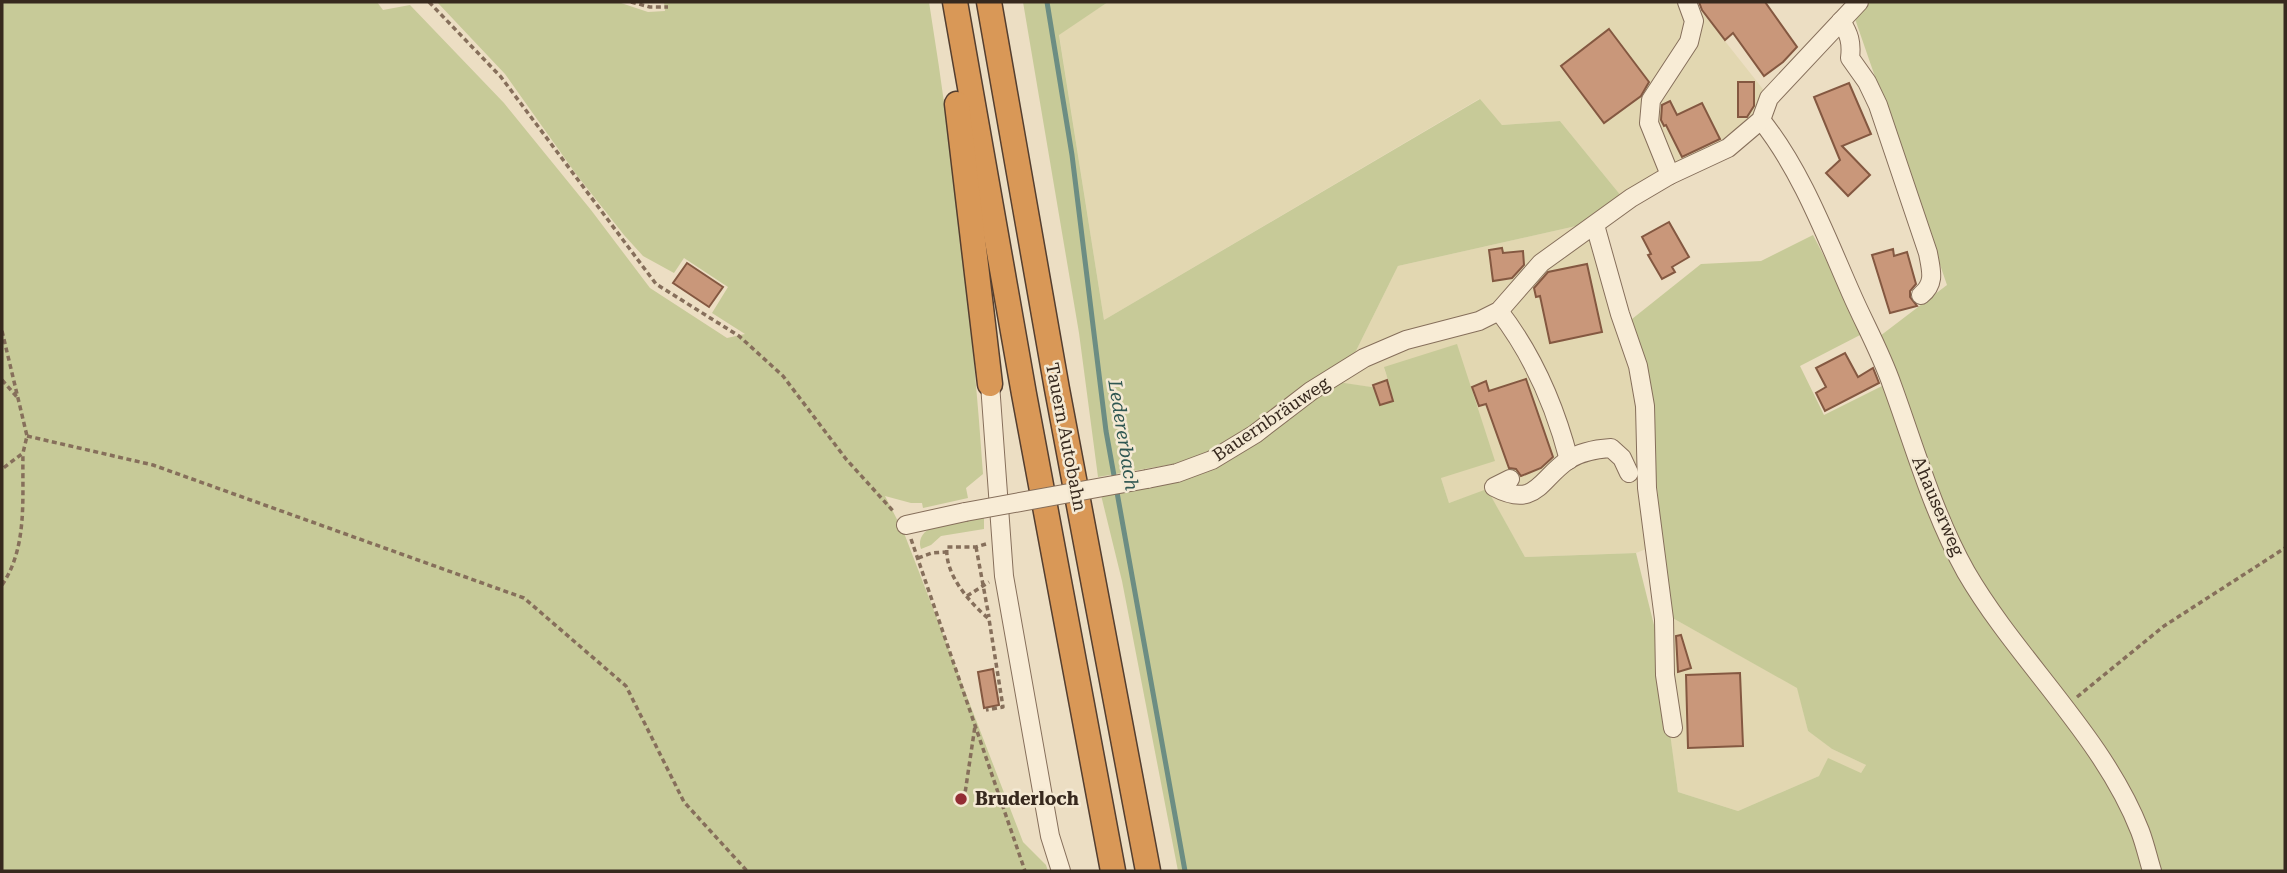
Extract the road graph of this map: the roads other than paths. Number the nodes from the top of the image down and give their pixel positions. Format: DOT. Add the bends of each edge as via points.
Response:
graph roads {
  1 [pos="989,2"];
  2 [pos="1686,2"];
  3 [pos="1847,9"];
  4 [pos="957,13"];
  5 [pos="1761,120"];
  6 [pos="1670,175"];
  7 [pos="1595,225"];
  8 [pos="1921,295"];
  9 [pos="1499,311"];
  10 [pos="990,384"];
  11 [pos="1569,460"];
  12 [pos="1629,473"];
  13 [pos="1510,479"];
  14 [pos="906,525"];
  15 [pos="1673,728"];
  16 [pos="1061,871"];
  17 [pos="1113,871"];
  18 [pos="1148,871"];
  19 [pos="2152,871"];
  1 -- 18 [label="highway, Tauern Autobahn"];
  2 -- 6 [label="street" via="1694,21 1689,42 1651,100 1649,123"];
  3 -- 5 [label="street, Bauernbräuweg" via="1769,98"];
  3 -- 8 [label="street" via="1850,58 1878,106 1928,253 1931,285"];
  4 -- 10 [label="highway" via="956,94"];
  4 -- 17 [label="highway, Tauern Autobahn"];
  5 -- 6 [label="street, Bauernbräuweg" via="1728,149"];
  5 -- 19 [label="street, Ahauserweg" via="1777,140 1825,235 1891,381 1937,514 1966,572 2112,776 2140,830"];
  6 -- 7 [label="street, Bauernbräuweg"];
  7 -- 9 [label="street, Bauernbräuweg" via="1541,263"];
  7 -- 15 [label="street" via="1646,406 1647,488"];
  9 -- 11 [label="street" via="1518,335 1558,417"];
  9 -- 14 [label="street, Bauernbräuweg, bridge" via="1364,358 1255,434 1212,460 1177,473"];
  10 -- 16 [label="street" via="1004,576 1050,836"];
  11 -- 12 [label="street" via="1611,448"];
  11 -- 13 [label="street" via="1524,495 1511,496 1494,486"];
}
